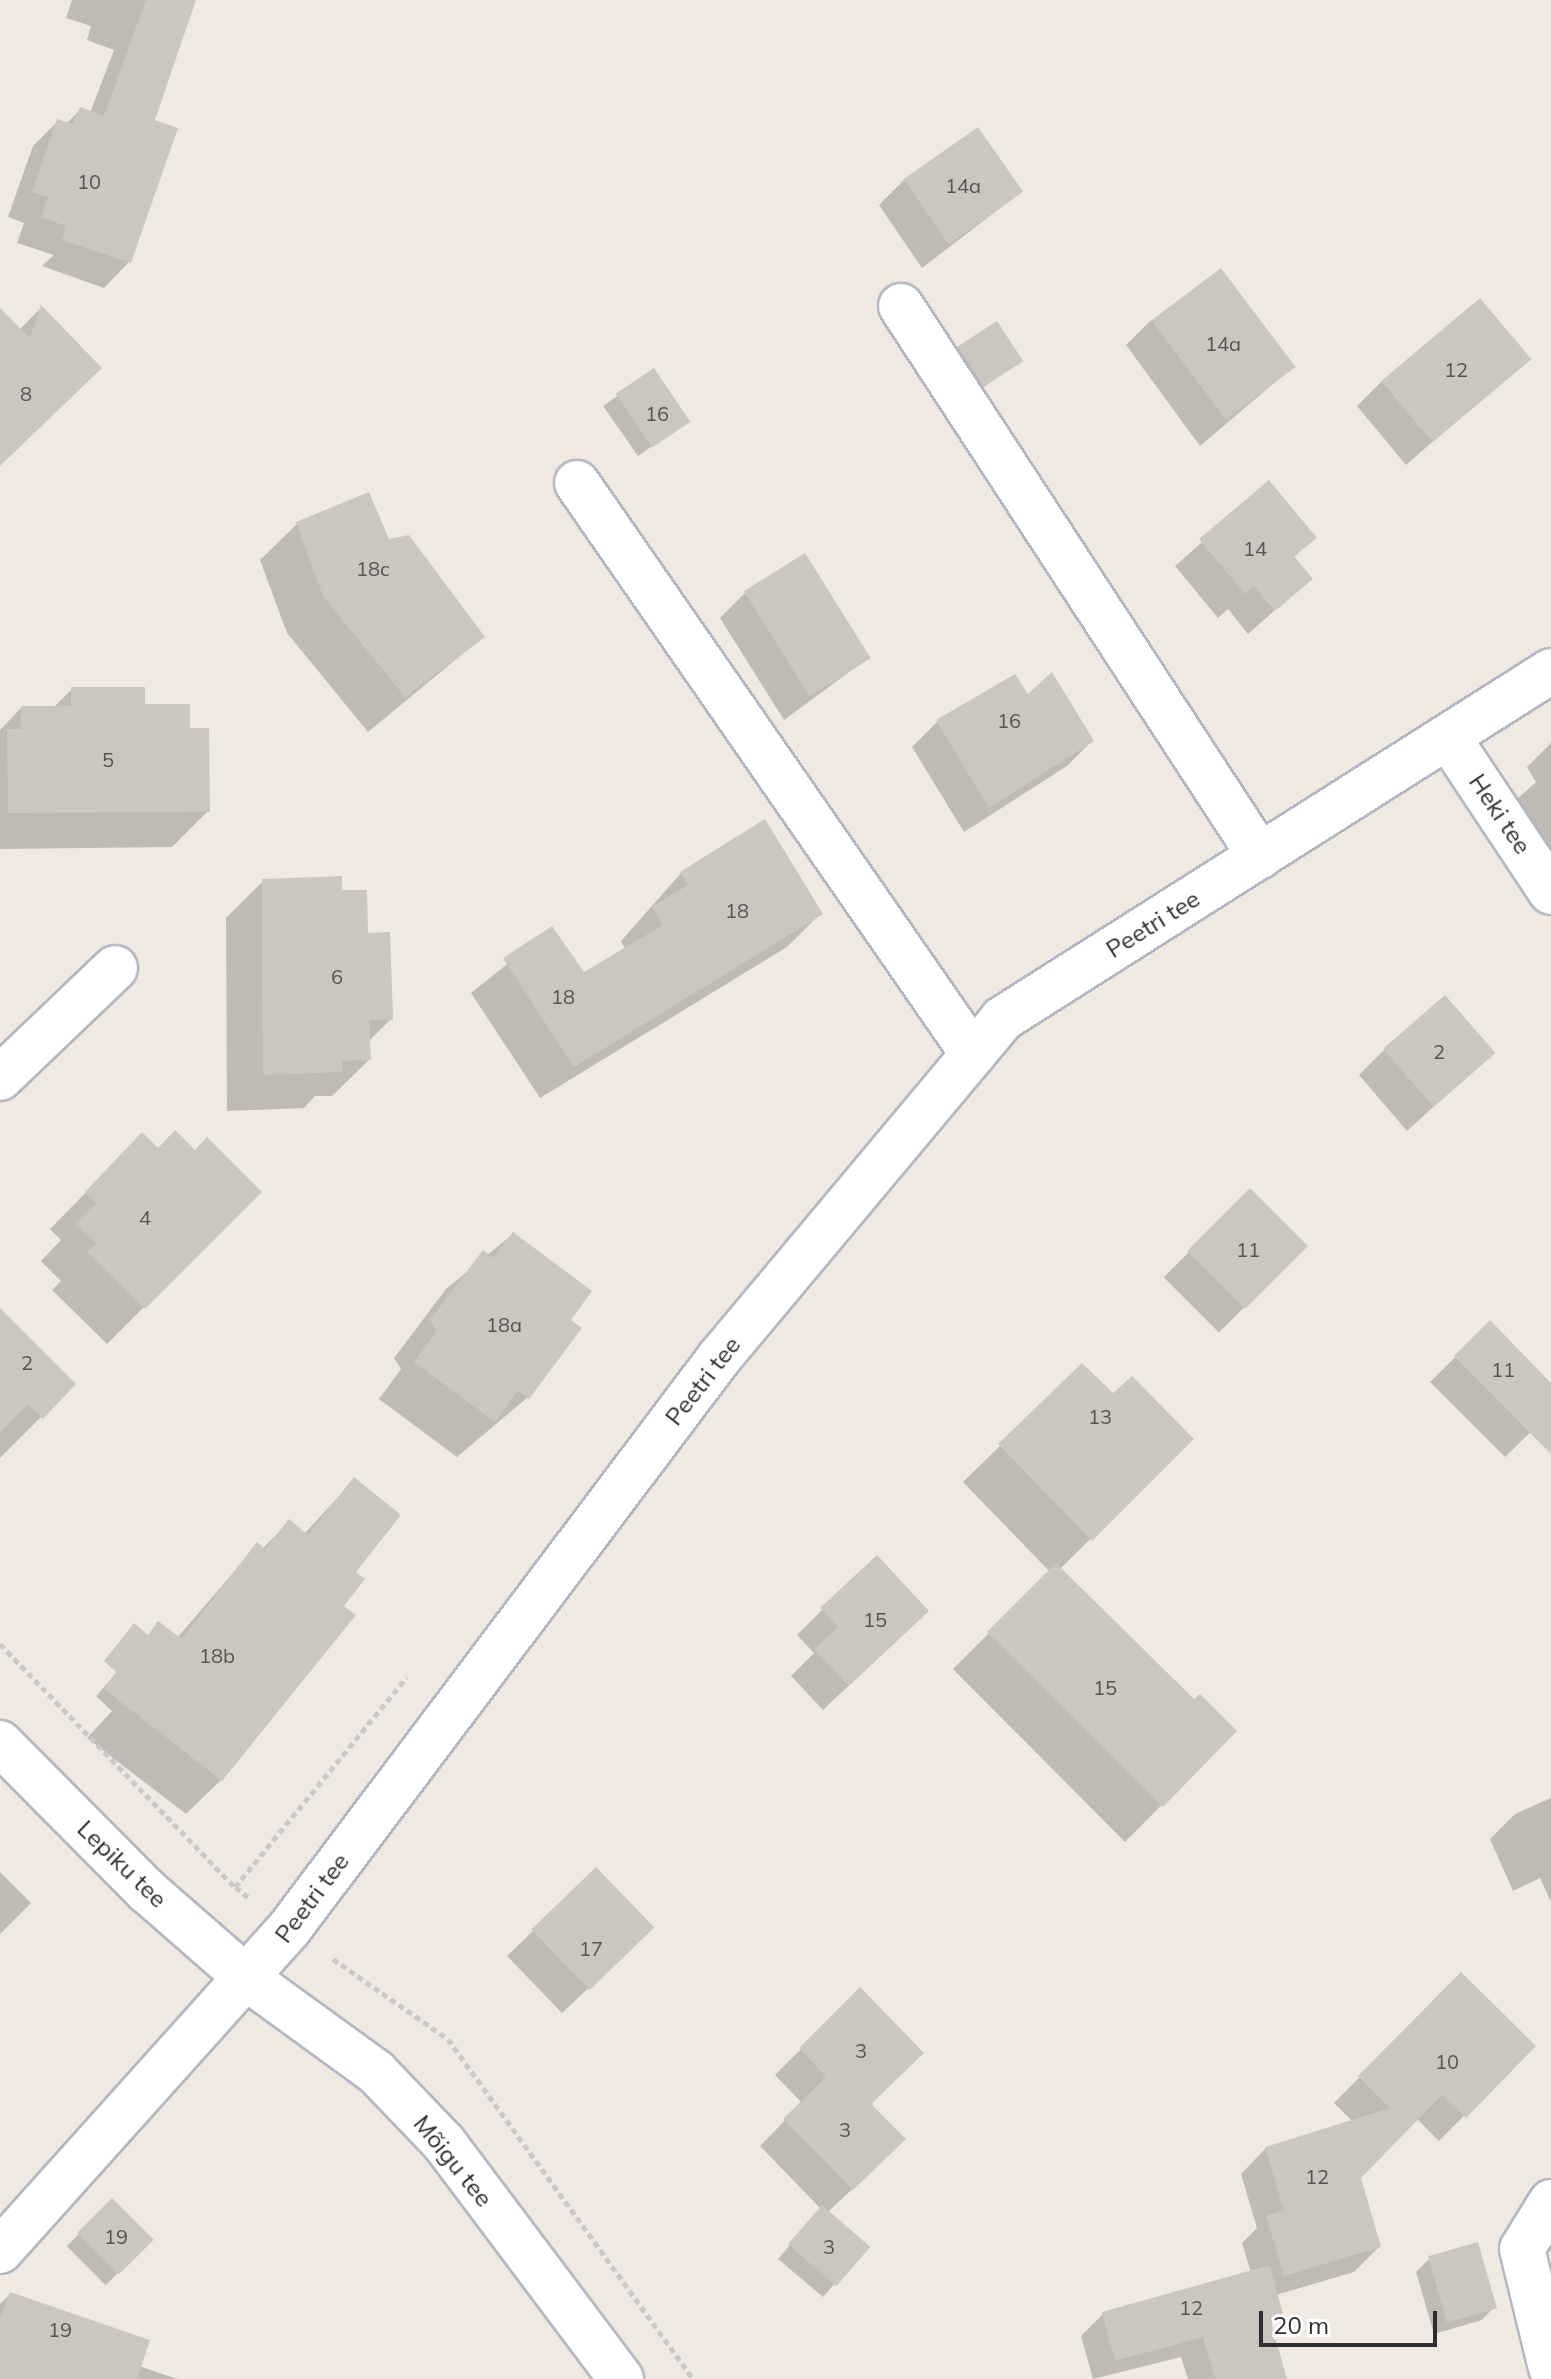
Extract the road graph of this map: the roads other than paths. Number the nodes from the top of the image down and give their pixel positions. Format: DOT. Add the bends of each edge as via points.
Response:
graph roads {
  1 [pos="901,306"];
  2 [pos="577,483"];
  3 [pos="1551,671"];
  4 [pos="1448,737"];
  5 [pos="1260,856"];
  6 [pos="1551,892"];
  7 [pos="115,968"];
  8 [pos="973,1054"];
  9 [pos="0,1078"];
  10 [pos="0,1743"];
  11 [pos="248,1979"];
  12 [pos="1551,2202"];
  13 [pos="0,2251"];
  14 [pos="1551,2368"];
  15 [pos="621,2379"];
  1 -- 5 [label="street"];
  2 -- 8 [label="street"];
  3 -- 4 [label="street, Peetri tee"];
  4 -- 5 [label="street, Peetri tee"];
  4 -- 6 [label="street, Heki tee"];
  5 -- 8 [label="street, Peetri tee" via="1002,1019"];
  7 -- 9 [label="street"];
  8 -- 11 [label="street, Peetri tee" via="719,1358"];
  10 -- 11 [label="street, Lepiku tee" via="147,1891"];
  11 -- 13 [label="street, Peetri tee"];
  11 -- 15 [label="street, Mõigu tee" via="376,2072 444,2143"];
  12 -- 14 [label="street" via="1522,2249"];
}
